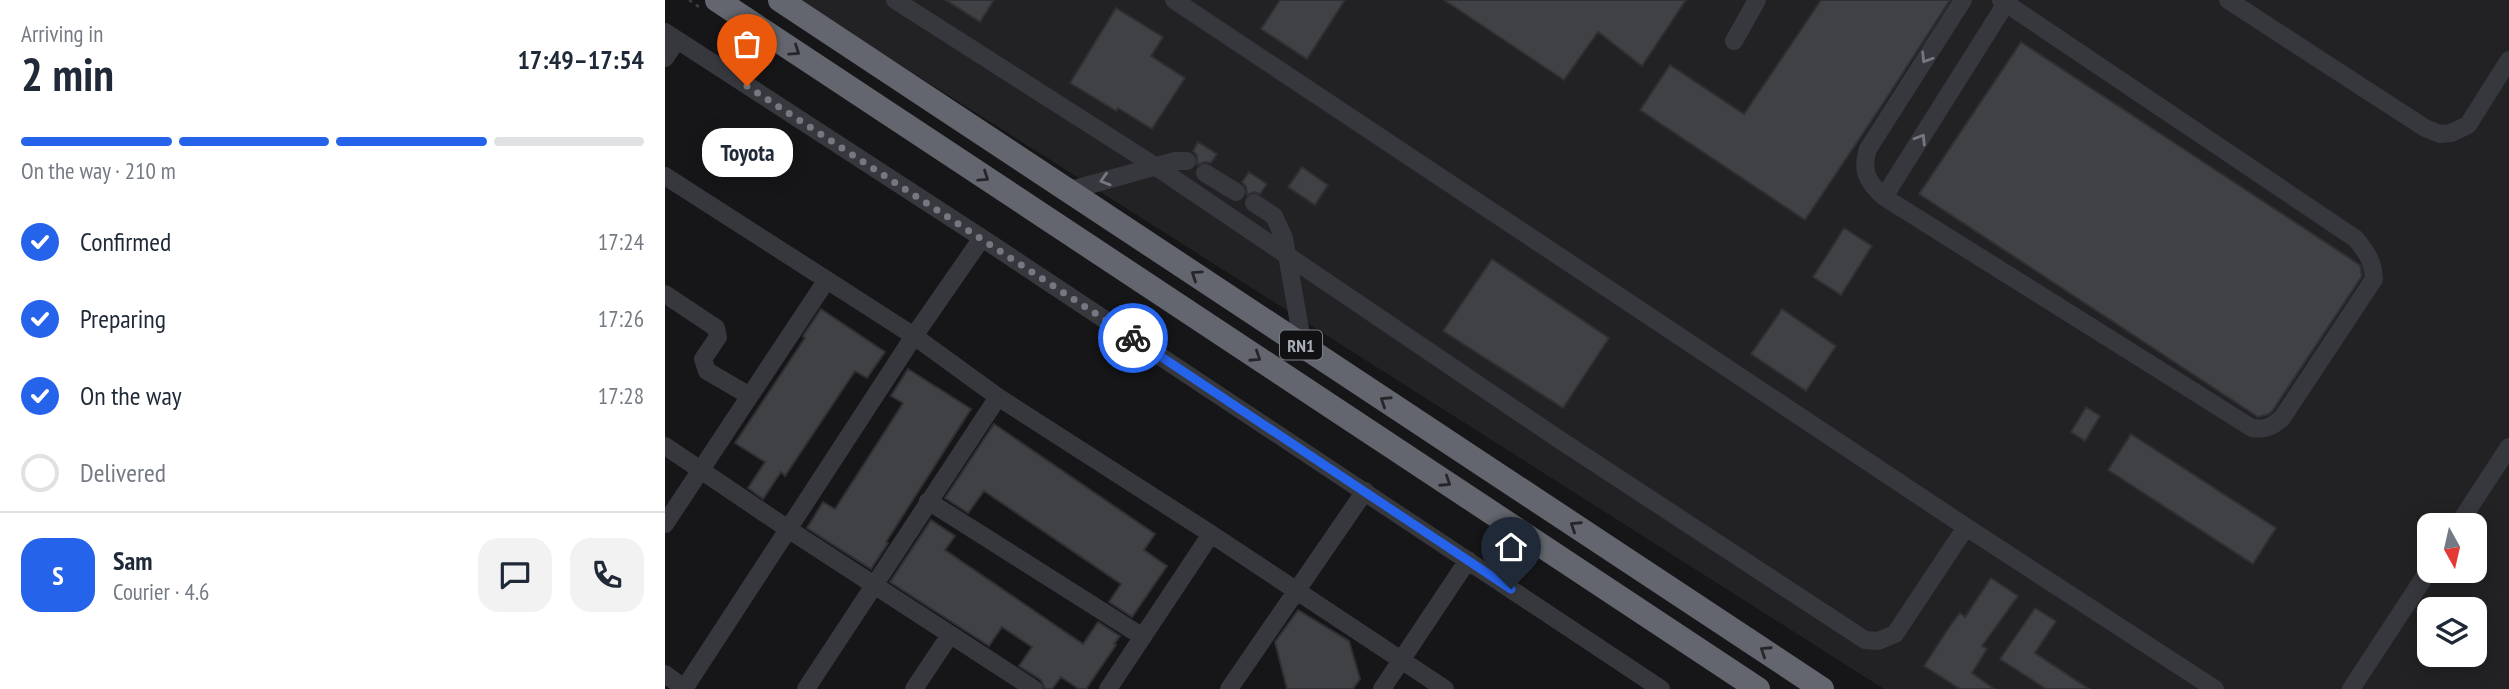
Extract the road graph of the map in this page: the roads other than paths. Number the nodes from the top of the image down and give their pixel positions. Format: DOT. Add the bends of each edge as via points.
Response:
graph roads {
  1 [pos="717,0"];
  2 [pos="780,0"];
  3 [pos="895,0"];
  4 [pos="1174,0"];
  5 [pos="1757,0"];
  6 [pos="1962,0"];
  7 [pos="2228,0"];
  8 [pos="2005,1"];
  9 [pos="800,7"];
  10 [pos="671,36"];
  11 [pos="1734,41"];
  12 [pos="665,58"];
  13 [pos="2509,60"];
  14 [pos="1187,161"];
  15 [pos="1155,166"];
  16 [pos="1205,173"];
  17 [pos="665,176"];
  18 [pos="1071,190"];
  19 [pos="1236,192"];
  20 [pos="1884,197"];
  21 [pos="1254,203"];
  22 [pos="982,238"];
  23 [pos="1289,257"];
  24 [pos="826,281"];
  25 [pos="665,294"];
  26 [pos="914,336"];
  27 [pos="1303,346"];
  28 [pos="750,396"];
  29 [pos="998,397"];
  30 [pos="665,446"];
  31 [pos="2509,447"];
  32 [pos="702,471"];
  33 [pos="1366,491"];
  34 [pos="928,501"];
  35 [pos="2466,513"];
  36 [pos="665,524"];
  37 [pos="1966,527"];
  38 [pos="788,529"];
  39 [pos="1211,534"];
  40 [pos="1468,560"];
  41 [pos="2420,583"];
  42 [pos="873,584"];
  43 [pos="1297,591"];
  44 [pos="950,635"];
  45 [pos="1143,637"];
  46 [pos="1401,660"];
  47 [pos="665,674"];
  48 [pos="688,687"];
  49 [pos="806,689"];
  50 [pos="914,689"];
  51 [pos="1034,689"];
  52 [pos="1108,689"];
  53 [pos="1230,689"];
  54 [pos="1382,689"];
  55 [pos="1445,689"];
  56 [pos="1661,689"];
  57 [pos="1758,689"];
  58 [pos="1822,689"];
  59 [pos="2215,689"];
  60 [pos="2351,689"];
  1 -- 57 [label="highway, RN1, one-way"];
  2 -- 9 [label="highway, RN1"];
  3 -- 15 [label="street"];
  4 -- 37 [label="street"];
  5 -- 11 [label="street"];
  6 -- 20 [label="street, one-way" via="1868,149 1865,177"];
  7 -- 13 [label="street" via="2440,134 2468,125"];
  20 -- 8 [label="street, one-way"];
  8 -- 20 [label="street" via="2356,239 2374,266 2374,279 2282,418 2263,430 2252,428"];
  9 -- 18 [label="highway, RN1"];
  10 -- 12 [label="street"];
  10 -- 22 [label="street"];
  14 -- 15 [label="street"];
  15 -- 18 [label="street, one-way"];
  15 -- 23 [label="street"];
  16 -- 19 [label="street"];
  17 -- 24 [label="street"];
  27 -- 18 [label="highway, RN1, one-way"];
  21 -- 23 [label="street" via="1274,216"];
  22 -- 26 [label="street"];
  22 -- 33 [label="street"];
  23 -- 27 [label="street"];
  23 -- 37 [label="street" via="1865,640 1878,641 1895,634"];
  24 -- 26 [label="street"];
  24 -- 28 [label="street"];
  25 -- 28 [label="street" via="716,328 718,337 703,359 706,371"];
  26 -- 29 [label="street"];
  26 -- 38 [label="street"];
  58 -- 27 [label="highway, RN1, one-way"];
  28 -- 32 [label="street"];
  29 -- 34 [label="street"];
  29 -- 39 [label="street"];
  30 -- 32 [label="street"];
  31 -- 35 [label="street"];
  32 -- 36 [label="street"];
  32 -- 38 [label="street"];
  33 -- 40 [label="street"];
  33 -- 43 [label="street"];
  34 -- 42 [label="street"];
  34 -- 45 [label="street"];
  37 -- 59 [label="street"];
  38 -- 42 [label="street"];
  38 -- 48 [label="street"];
  39 -- 43 [label="street"];
  39 -- 45 [label="street"];
  40 -- 46 [label="street"];
  40 -- 56 [label="street"];
  41 -- 60 [label="street"];
  42 -- 44 [label="street"];
  42 -- 49 [label="street"];
  43 -- 46 [label="street"];
  43 -- 53 [label="street"];
  44 -- 50 [label="street"];
  44 -- 51 [label="street"];
  45 -- 52 [label="street"];
  46 -- 54 [label="street"];
  46 -- 55 [label="street"];
  47 -- 48 [label="street"];
}
